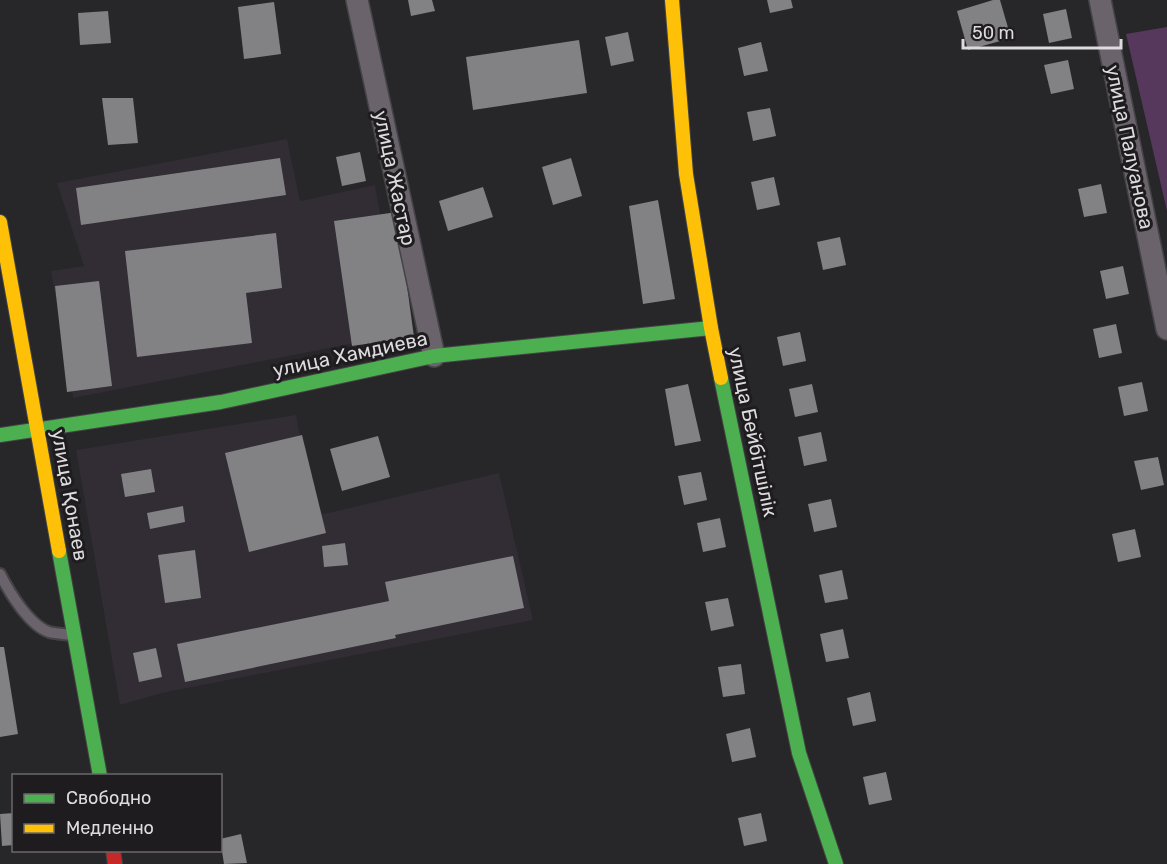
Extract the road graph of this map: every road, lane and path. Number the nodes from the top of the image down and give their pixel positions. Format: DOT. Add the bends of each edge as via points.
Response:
graph roads {
  1 [pos="357,0"];
  2 [pos="672,0"];
  3 [pos="1100,0"];
  4 [pos="0,222"];
  5 [pos="711,328"];
  6 [pos="1167,329"];
  7 [pos="434,356"];
  8 [pos="38,428"];
  9 [pos="0,435"];
  10 [pos="0,574"];
  11 [pos="75,636"];
  12 [pos="100,774"];
  13 [pos="836,864"];
  1 -- 7 [label="street, улица Жастар"];
  2 -- 5 [label="street, улица Бейбітшілік" via="686,174"];
  3 -- 6 [label="street, улица Палуанова"];
  4 -- 8 [label="street, улица Қонаев"];
  5 -- 7 [label="street, улица Хамдиева"];
  5 -- 13 [label="street, улица Бейбітшілік" via="799,753"];
  7 -- 8 [label="street, улица Хамдиева" via="221,402"];
  8 -- 9 [label="street, улица Хамдиева"];
  8 -- 11 [label="street, улица Қонаев"];
  10 -- 11 [label="lane" via="29,618 48,632"];
  11 -- 12 [label="street, улица Қонаев"];
}
